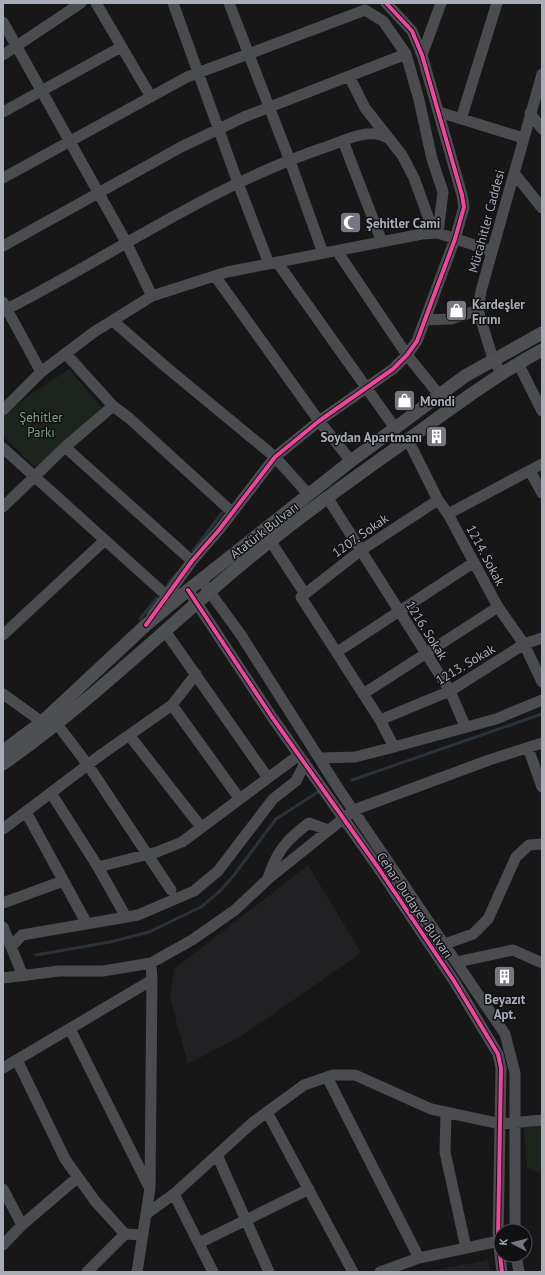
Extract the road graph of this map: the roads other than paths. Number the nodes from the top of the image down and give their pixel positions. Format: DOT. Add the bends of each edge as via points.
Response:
graph roads {
  1 [pos="81,3"];
  2 [pos="96,3"];
  3 [pos="173,3"];
  4 [pos="229,3"];
  5 [pos="386,3"];
  6 [pos="441,3"];
  7 [pos="497,3"];
  8 [pos="3,22"];
  9 [pos="16,46"];
  10 [pos="121,47"];
  11 [pos="248,54"];
  12 [pos="406,54"];
  13 [pos="3,55"];
  14 [pos="422,55"];
  15 [pos="198,73"];
  16 [pos="542,74"];
  17 [pos="349,76"];
  18 [pos="42,91"];
  19 [pos="151,97"];
  20 [pos="269,108"];
  21 [pos="3,112"];
  22 [pos="439,112"];
  23 [pos="530,113"];
  24 [pos="461,119"];
  25 [pos="218,129"];
  26 [pos="542,129"];
  27 [pos="523,138"];
  28 [pos="390,139"];
  29 [pos="71,141"];
  30 [pos="343,141"];
  31 [pos="290,161"];
  32 [pos="514,173"];
  33 [pos="3,178"];
  34 [pos="238,183"];
  35 [pos="98,194"];
  36 [pos="542,208"];
  37 [pos="436,233"];
  38 [pos="455,239"];
  39 [pos="126,242"];
  40 [pos="382,242"];
  41 [pos="3,246"];
  42 [pos="337,251"];
  43 [pos="492,251"];
  44 [pos="324,254"];
  45 [pos="273,263"];
  46 [pos="215,276"];
  47 [pos="152,296"];
  48 [pos="4,307"];
  49 [pos="478,310"];
  50 [pos="425,320"];
  51 [pos="113,321"];
  52 [pos="542,333"];
  53 [pos="542,350"];
  54 [pos="66,354"];
  55 [pos="407,355"];
  56 [pos="493,359"];
  57 [pos="518,362"];
  58 [pos="41,372"];
  59 [pos="502,374"];
  60 [pos="365,388"];
  61 [pos="440,396"];
  62 [pos="113,406"];
  63 [pos="3,410"];
  64 [pos="542,410"];
  65 [pos="319,421"];
  66 [pos="395,428"];
  67 [pos="408,440"];
  68 [pos="65,447"];
  69 [pos="3,448"];
  70 [pos="275,457"];
  71 [pos="351,461"];
  72 [pos="542,464"];
  73 [pos="530,471"];
  74 [pos="34,477"];
  75 [pos="542,493"];
  76 [pos="309,495"];
  77 [pos="327,497"];
  78 [pos="438,500"];
  79 [pos="3,508"];
  80 [pos="232,512"];
  81 [pos="448,514"];
  82 [pos="105,540"];
  83 [pos="271,542"];
  84 [pos="360,551"];
  85 [pos="192,561"];
  86 [pos="473,563"];
  87 [pos="201,580"];
  88 [pos="188,590"];
  89 [pos="209,593"];
  90 [pos="303,595"];
  91 [pos="167,596"];
  92 [pos="196,604"];
  93 [pos="498,607"];
  94 [pos="398,611"];
  95 [pos="146,625"];
  96 [pos="165,631"];
  97 [pos="3,635"];
  98 [pos="542,638"];
  99 [pos="524,644"];
  100 [pos="337,652"];
  101 [pos="426,654"];
  102 [pos="196,674"];
  103 [pos="542,682"];
  104 [pos="450,691"];
  105 [pos="3,694"];
  106 [pos="363,694"];
  107 [pos="542,700"];
  108 [pos="172,705"];
  109 [pos="380,720"];
  110 [pos="42,722"];
  111 [pos="57,724"];
  112 [pos="465,726"];
  113 [pos="129,735"];
  114 [pos="542,743"];
  115 [pos="394,747"];
  116 [pos="528,748"];
  117 [pos="3,751"];
  118 [pos="319,758"];
  119 [pos="302,759"];
  120 [pos="3,764"];
  121 [pos="88,765"];
  122 [pos="268,778"];
  123 [pos="542,788"];
  124 [pos="51,793"];
  125 [pos="239,798"];
  126 [pos="354,810"];
  127 [pos="26,812"];
  128 [pos="343,818"];
  129 [pos="201,827"];
  130 [pos="3,829"];
  131 [pos="328,830"];
  132 [pos="542,844"];
  133 [pos="148,854"];
  134 [pos="98,867"];
  135 [pos="268,879"];
  136 [pos="63,881"];
  137 [pos="171,890"];
  138 [pos="3,903"];
  139 [pos="126,917"];
  140 [pos="87,924"];
  141 [pos="3,927"];
  142 [pos="445,944"];
  143 [pos="12,948"];
  144 [pos="457,962"];
  145 [pos="151,963"];
  146 [pos="542,963"];
  147 [pos="23,976"];
  148 [pos="3,978"];
  149 [pos="152,980"];
  150 [pos="70,1029"];
  151 [pos="17,1060"];
  152 [pos="3,1068"];
  153 [pos="327,1077"];
  154 [pos="267,1112"];
  155 [pos="446,1112"];
  156 [pos="542,1120"];
  157 [pos="516,1121"];
  158 [pos="501,1124"];
  159 [pos="217,1155"];
  160 [pos="78,1177"];
  161 [pos="150,1188"];
  162 [pos="3,1189"];
  163 [pos="309,1189"];
  164 [pos="174,1194"];
  165 [pos="146,1214"];
  166 [pos="246,1220"];
  167 [pos="499,1223"];
  168 [pos="514,1223"];
  169 [pos="22,1225"];
  170 [pos="125,1234"];
  171 [pos="142,1236"];
  172 [pos="493,1242"];
  173 [pos="199,1243"];
  174 [pos="3,1245"];
  175 [pos="466,1248"];
  176 [pos="419,1258"];
  177 [pos="87,1272"];
  178 [pos="137,1272"];
  179 [pos="213,1272"];
  180 [pos="269,1272"];
  181 [pos="353,1272"];
  182 [pos="380,1272"];
  1 -- 9 [label="street"];
  2 -- 10 [label="street"];
  3 -- 15 [label="street"];
  4 -- 11 [label="street"];
  5 -- 14 [label="street" via="412,31"];
  6 -- 14 [label="street"];
  7 -- 24 [label="street"];
  8 -- 9 [label="street"];
  9 -- 13 [label="street"];
  9 -- 18 [label="street"];
  10 -- 18 [label="street"];
  10 -- 19 [label="street"];
  11 -- 12 [label="street" via="365,10 382,20"];
  11 -- 15 [label="street"];
  11 -- 20 [label="street"];
  12 -- 17 [label="street"];
  12 -- 37 [label="street" via="432,159 443,192"];
  14 -- 22 [label="street"];
  15 -- 19 [label="street"];
  15 -- 25 [label="street"];
  16 -- 23 [label="street, Mücahitler Caddesi"];
  17 -- 20 [label="street"];
  17 -- 28 [label="street" via="365,108"];
  18 -- 21 [label="street"];
  18 -- 29 [label="street"];
  19 -- 29 [label="street"];
  20 -- 25 [label="street"];
  20 -- 31 [label="street"];
  22 -- 24 [label="street"];
  22 -- 38 [label="street" via="464,207"];
  23 -- 26 [label="street"];
  23 -- 27 [label="street, Mücahitler Caddesi"];
  24 -- 27 [label="street"];
  25 -- 34 [label="street"];
  25 -- 35 [label="street"];
  27 -- 32 [label="street, Mücahitler Caddesi"];
  28 -- 30 [label="street" via="374,134"];
  28 -- 37 [label="street" via="414,178"];
  29 -- 33 [label="street"];
  29 -- 35 [label="street"];
  30 -- 31 [label="street"];
  30 -- 40 [label="street"];
  31 -- 34 [label="street"];
  31 -- 44 [label="street"];
  32 -- 36 [label="street"];
  32 -- 43 [label="street, Mücahitler Caddesi"];
  34 -- 39 [label="street"];
  34 -- 45 [label="street"];
  35 -- 39 [label="street"];
  35 -- 41 [label="street"];
  37 -- 38 [label="street"];
  37 -- 40 [label="street"];
  38 -- 43 [label="street"];
  38 -- 50 [label="street"];
  39 -- 47 [label="street"];
  39 -- 48 [label="street"];
  40 -- 42 [label="street"];
  42 -- 44 [label="street"];
  42 -- 55 [label="street"];
  43 -- 49 [label="street, Mücahitler Caddesi"];
  44 -- 45 [label="street"];
  45 -- 46 [label="street"];
  45 -- 60 [label="street"];
  46 -- 47 [label="street"];
  46 -- 65 [label="street"];
  47 -- 51 [label="street"];
  48 -- 58 [label="street"];
  49 -- 50 [label="street" via="451,319"];
  49 -- 56 [label="street, Mücahitler Caddesi"];
  50 -- 55 [label="street" via="417,341"];
  51 -- 54 [label="street"];
  51 -- 70 [label="street"];
  52 -- 56 [label="main road, Atatürk Bulvarı"];
  53 -- 57 [label="main road, Atatürk Bulvarı"];
  54 -- 58 [label="street"];
  54 -- 62 [label="street"];
  55 -- 60 [label="street" via="393,369"];
  55 -- 61 [label="street"];
  56 -- 59 [label="street, Mücahitler Caddesi"];
  56 -- 61 [label="main road, Atatürk Bulvarı" via="465,376"];
  57 -- 59 [label="main road, Atatürk Bulvarı"];
  57 -- 64 [label="street"];
  58 -- 63 [label="street"];
  59 -- 67 [label="main road, Atatürk Bulvarı"];
  60 -- 65 [label="street"];
  60 -- 66 [label="street"];
  61 -- 66 [label="main road, Atatürk Bulvarı"];
  62 -- 68 [label="street"];
  62 -- 80 [label="street"];
  65 -- 70 [label="street"];
  65 -- 71 [label="street"];
  66 -- 71 [label="main road, Atatürk Bulvarı"];
  67 -- 77 [label="main road, Atatürk Bulvarı"];
  67 -- 78 [label="street, 1214. Sokak"];
  68 -- 74 [label="street"];
  68 -- 85 [label="street"];
  69 -- 74 [label="street"];
  70 -- 76 [label="street"];
  70 -- 80 [label="street"];
  71 -- 76 [label="main road, Atatürk Bulvarı"];
  72 -- 73 [label="street"];
  73 -- 75 [label="street"];
  73 -- 81 [label="street"];
  74 -- 79 [label="street"];
  74 -- 82 [label="street"];
  76 -- 87 [label="main road, Atatürk Bulvarı"];
  77 -- 83 [label="main road, Atatürk Bulvarı"];
  77 -- 84 [label="street, 1216. Sokak"];
  78 -- 81 [label="street, 1214. Sokak"];
  78 -- 84 [label="street, 1207. Sokak"];
  80 -- 85 [label="street"];
  81 -- 86 [label="street, 1214. Sokak"];
  82 -- 91 [label="street"];
  82 -- 97 [label="street"];
  83 -- 89 [label="main road, Atatürk Bulvarı"];
  83 -- 90 [label="street"];
  84 -- 90 [label="street, 1207. Sokak"];
  84 -- 94 [label="street, 1216. Sokak"];
  85 -- 91 [label="street"];
  86 -- 93 [label="street, 1214. Sokak"];
  86 -- 94 [label="street"];
  87 -- 88 [label="main road, Atatürk Bulvarı"];
  87 -- 89 [label="street, Cehar Dudayev Bulvarı"];
  88 -- 92 [label="street, Cehar Dudayev Bulvarı"];
  88 -- 95 [label="main road, Atatürk Bulvarı"];
  89 -- 92 [label="main road, Atatürk Bulvarı"];
  89 -- 118 [label="street, Cehar Dudayev Bulvarı" via="241,635"];
  90 -- 100 [label="street"];
  91 -- 95 [label="street"];
  92 -- 96 [label="main road, Atatürk Bulvarı"];
  92 -- 119 [label="street, Cehar Dudayev Bulvarı"];
  93 -- 99 [label="street, 1214. Sokak"];
  93 -- 101 [label="street"];
  94 -- 100 [label="street"];
  94 -- 101 [label="street, 1216. Sokak"];
  95 -- 110 [label="main road, Atatürk Bulvarı"];
  96 -- 102 [label="street"];
  96 -- 111 [label="main road, Atatürk Bulvarı"];
  98 -- 99 [label="street, 1213. Sokak"];
  99 -- 103 [label="street, 1214. Sokak"];
  99 -- 104 [label="street, 1213. Sokak"];
  100 -- 106 [label="street"];
  101 -- 104 [label="street, 1216. Sokak"];
  101 -- 106 [label="street"];
  102 -- 108 [label="street"];
  102 -- 122 [label="street"];
  104 -- 109 [label="street, 1213. Sokak"];
  104 -- 112 [label="street, 1216. Sokak"];
  105 -- 110 [label="street"];
  106 -- 109 [label="street"];
  107 -- 112 [label="street" via="496,719"];
  108 -- 113 [label="street"];
  108 -- 125 [label="street"];
  109 -- 115 [label="street"];
  110 -- 117 [label="main road, Atatürk Bulvarı"];
  111 -- 120 [label="main road, Atatürk Bulvarı"];
  111 -- 121 [label="street"];
  112 -- 115 [label="street"];
  113 -- 121 [label="street"];
  113 -- 129 [label="street"];
  114 -- 116 [label="street"];
  115 -- 118 [label="street" via="355,757"];
  116 -- 123 [label="street"];
  116 -- 126 [label="street"];
  118 -- 126 [label="street, Cehar Dudayev Bulvarı"];
  119 -- 122 [label="street"];
  119 -- 128 [label="street, Cehar Dudayev Bulvarı"];
  119 -- 139 [label="street" via="296,781 273,799 218,871 194,891 138,915"];
  121 -- 124 [label="street"];
  121 -- 133 [label="street"];
  122 -- 125 [label="street"];
  124 -- 127 [label="street"];
  124 -- 134 [label="street"];
  125 -- 129 [label="street"];
  126 -- 128 [label="street"];
  126 -- 142 [label="street, Cehar Dudayev Bulvarı"];
  127 -- 130 [label="street"];
  127 -- 136 [label="street"];
  128 -- 131 [label="street"];
  128 -- 158 [label="street, Cehar Dudayev Bulvarı" via="454,981 498,1054 501,1068"];
  129 -- 133 [label="street" via="182,842"];
  131 -- 135 [label="street"];
  131 -- 135 [label="street" via="309,823 290,837 274,861"];
  132 -- 142 [label="street" via="529,845 516,857 488,919 474,934"];
  133 -- 134 [label="street"];
  133 -- 137 [label="street"];
  134 -- 139 [label="street"];
  135 -- 145 [label="street" via="235,910 192,940"];
  136 -- 138 [label="street"];
  136 -- 140 [label="street"];
  139 -- 140 [label="street"];
  140 -- 143 [label="street" via="22,935"];
  141 -- 143 [label="street"];
  142 -- 144 [label="street, Cehar Dudayev Bulvarı"];
  143 -- 147 [label="street"];
  144 -- 146 [label="street" via="513,950"];
  144 -- 157 [label="street, Cehar Dudayev Bulvarı" via="505,1034 515,1073"];
  145 -- 147 [label="street" via="102,971 59,971"];
  145 -- 149 [label="street"];
  147 -- 148 [label="street"];
  149 -- 150 [label="street"];
  149 -- 161 [label="street"];
  150 -- 151 [label="street"];
  150 -- 161 [label="street"];
  151 -- 152 [label="street"];
  151 -- 160 [label="street" via="65,1159"];
  153 -- 154 [label="street" via="304,1085"];
  153 -- 155 [label="street" via="356,1076 431,1109"];
  153 -- 176 [label="street"];
  154 -- 159 [label="street"];
  154 -- 163 [label="street"];
  155 -- 158 [label="street"];
  155 -- 175 [label="street" via="445,1152"];
  156 -- 157 [label="street"];
  157 -- 158 [label="street"];
  157 -- 168 [label="street, Cehar Dudayev Bulvarı"];
  158 -- 167 [label="street, Cehar Dudayev Bulvarı"];
  159 -- 164 [label="street"];
  159 -- 166 [label="street"];
  160 -- 169 [label="street"];
  160 -- 170 [label="street" via="95,1201"];
  161 -- 165 [label="street"];
  162 -- 169 [label="street"];
  163 -- 166 [label="street"];
  163 -- 181 [label="street"];
  164 -- 165 [label="street"];
  164 -- 173 [label="street"];
  165 -- 171 [label="street"];
  166 -- 173 [label="street"];
  166 -- 180 [label="street"];
  169 -- 174 [label="street"];
  170 -- 171 [label="street"];
  170 -- 177 [label="street"];
  171 -- 178 [label="street"];
  172 -- 175 [label="street"];
  173 -- 179 [label="street"];
  175 -- 176 [label="street"];
  176 -- 182 [label="street"];
}
